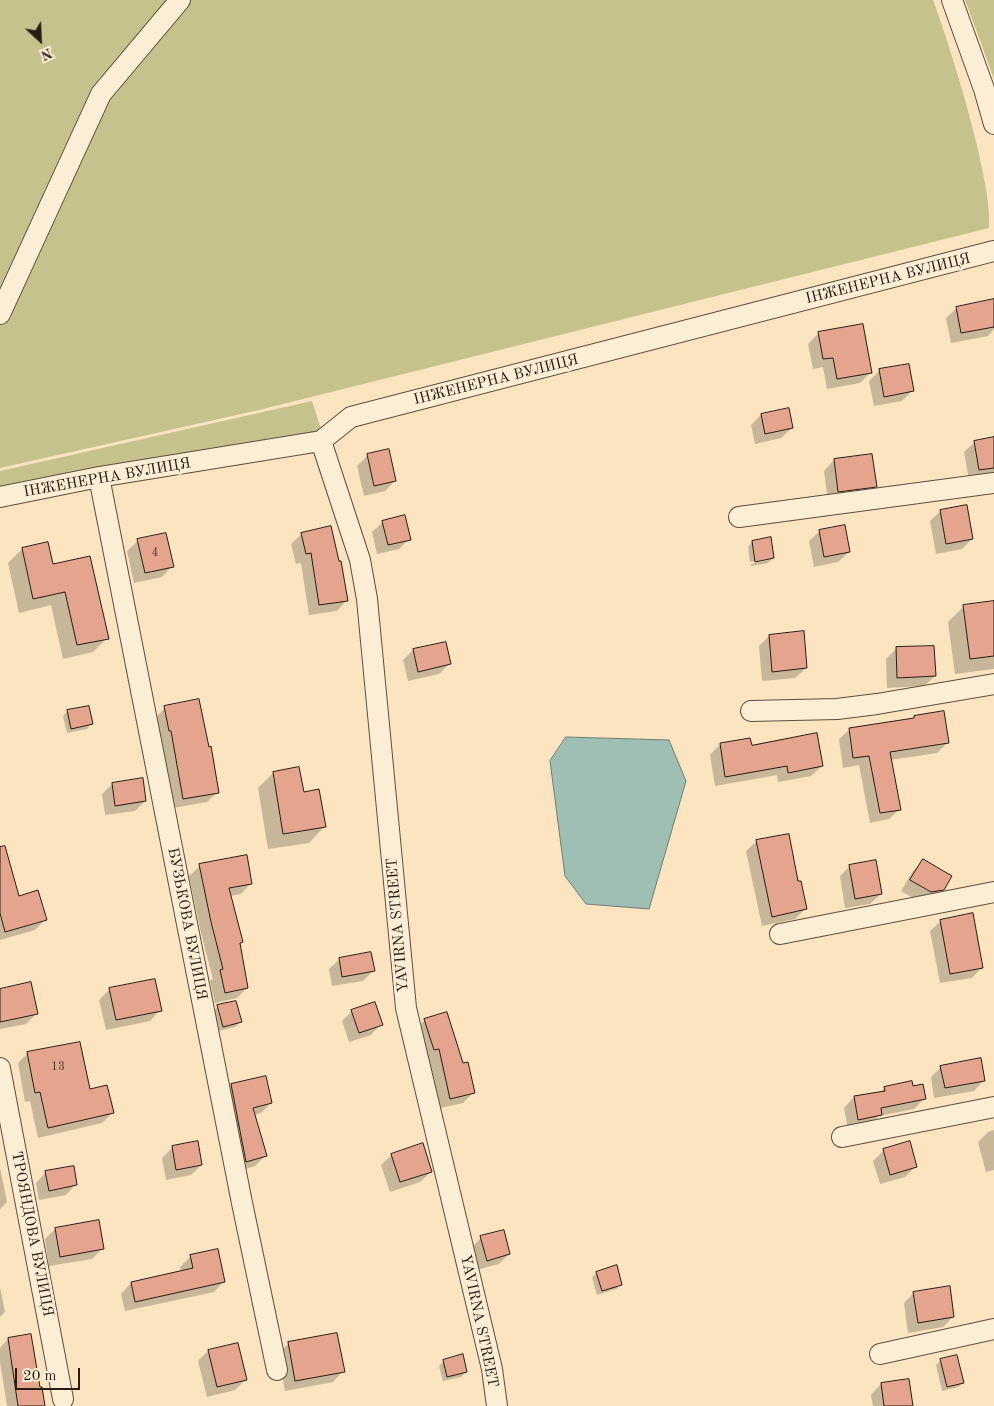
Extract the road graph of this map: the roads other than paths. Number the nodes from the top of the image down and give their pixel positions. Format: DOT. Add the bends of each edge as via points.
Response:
graph roads {
  1 [pos="180,0"];
  2 [pos="952,0"];
  3 [pos="994,124"];
  4 [pos="994,251"];
  5 [pos="0,314"];
  6 [pos="321,441"];
  7 [pos="99,477"];
  8 [pos="994,483"];
  9 [pos="0,497"];
  10 [pos="739,517"];
  11 [pos="994,684"];
  12 [pos="751,711"];
  13 [pos="994,892"];
  14 [pos="780,934"];
  15 [pos="0,1068"];
  16 [pos="994,1107"];
  17 [pos="842,1136"];
  18 [pos="994,1329"];
  19 [pos="880,1354"];
  20 [pos="277,1370"];
  21 [pos="63,1399"];
  22 [pos="497,1406"];
  1 -- 5 [label="street" via="101,94"];
  2 -- 3 [label="street"];
  4 -- 6 [label="street, ІНЖЕНЕРНА ВУЛИЦЯ" via="351,417"];
  6 -- 7 [label="street, ІНЖЕНЕРНА ВУЛИЦЯ"];
  6 -- 22 [label="street, YAVIRNA STREET" via="360,560 367,599 406,1008 492,1368"];
  7 -- 9 [label="street, ІНЖЕНЕРНА ВУЛИЦЯ"];
  7 -- 20 [label="street, БУЗЬКОВА ВУЛИЦЯ"];
  8 -- 10 [label="street"];
  11 -- 12 [label="street" via="837,709"];
  13 -- 14 [label="street"];
  15 -- 21 [label="street, ТРОЯНДОВА ВУЛИЦЯ"];
  16 -- 17 [label="street"];
  18 -- 19 [label="street"];
}
